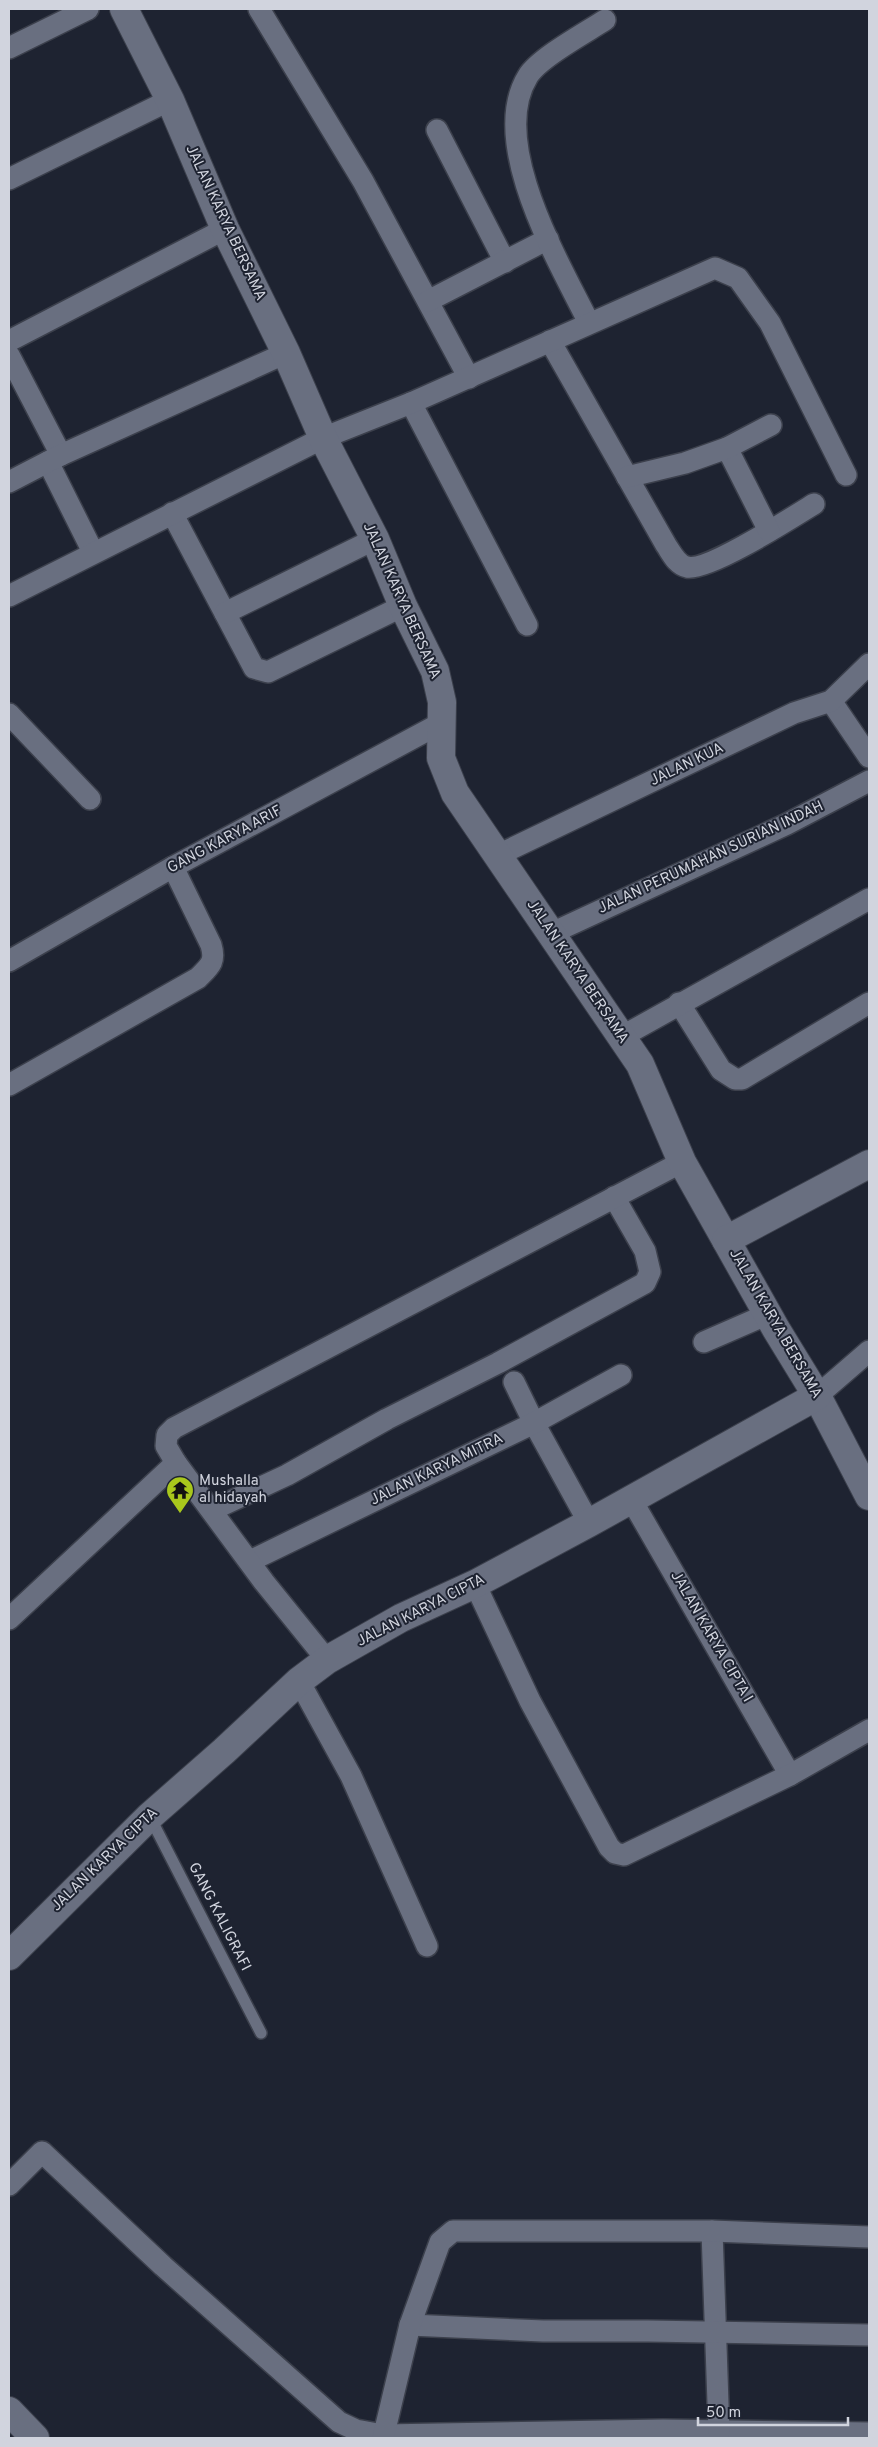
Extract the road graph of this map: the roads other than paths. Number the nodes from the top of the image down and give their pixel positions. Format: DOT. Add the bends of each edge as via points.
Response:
graph roads {
  1 [pos="88,9"];
  2 [pos="124,9"];
  3 [pos="258,9"];
  4 [pos="605,20"];
  5 [pos="9,48"];
  6 [pos="170,100"];
  7 [pos="437,130"];
  8 [pos="9,179"];
  9 [pos="225,229"];
  10 [pos="548,239"];
  11 [pos="505,262"];
  12 [pos="428,301"];
  13 [pos="589,323"];
  14 [pos="9,341"];
  15 [pos="550,341"];
  16 [pos="286,353"];
  17 [pos="9,355"];
  18 [pos="469,378"];
  19 [pos="411,403"];
  20 [pos="771,425"];
  21 [pos="323,438"];
  22 [pos="727,448"];
  23 [pos="54,459"];
  24 [pos="846,475"];
  25 [pos="628,477"];
  26 [pos="9,482"];
  27 [pos="814,504"];
  28 [pos="172,513"];
  29 [pos="769,531"];
  30 [pos="375,539"];
  31 [pos="94,552"];
  32 [pos="9,596"];
  33 [pos="403,606"];
  34 [pos="225,613"];
  35 [pos="527,625"];
  36 [pos="869,664"];
  37 [pos="831,701"];
  38 [pos="9,714"];
  39 [pos="443,722"];
  40 [pos="869,757"];
  41 [pos="869,781"];
  42 [pos="90,798"];
  43 [pos="496,856"];
  44 [pos="173,867"];
  45 [pos="869,899"];
  46 [pos="552,933"];
  47 [pos="9,961"];
  48 [pos="679,1003"];
  49 [pos="869,1003"];
  50 [pos="621,1037"];
  51 [pos="9,1085"];
  52 [pos="682,1162"];
  53 [pos="869,1164"];
  54 [pos="614,1197"];
  55 [pos="726,1240"];
  56 [pos="768,1314"];
  57 [pos="704,1342"];
  58 [pos="869,1351"];
  59 [pos="621,1375"];
  60 [pos="514,1382"];
  61 [pos="817,1396"];
  62 [pos="534,1423"];
  63 [pos="176,1463"];
  64 [pos="869,1496"];
  65 [pos="631,1499"];
  66 [pos="212,1510"];
  67 [pos="589,1523"];
  68 [pos="250,1561"];
  69 [pos="474,1584"];
  70 [pos="9,1619"];
  71 [pos="328,1660"];
  72 [pos="299,1681"];
  73 [pos="869,1730"];
  74 [pos="790,1775"];
  75 [pos="150,1816"];
  76 [pos="428,1946"];
  77 [pos="9,1956"];
  78 [pos="261,2033"];
  79 [pos="9,2185"];
  80 [pos="712,2231"];
  81 [pos="869,2237"];
  82 [pos="410,2324"];
  83 [pos="716,2332"];
  84 [pos="869,2335"];
  85 [pos="9,2411"];
  86 [pos="719,2432"];
  87 [pos="869,2433"];
  88 [pos="589,2434"];
  89 [pos="506,2436"];
  90 [pos="383,2437"];
  91 [pos="35,2438"];
  1 -- 5 [label="street"];
  2 -- 6 [label="street, JALAN KARYA BERSAMA"];
  3 -- 12 [label="street" via="363,181"];
  4 -- 10 [label="street" via="541,63 528,75 520,94 515,115 520,168"];
  6 -- 8 [label="street"];
  6 -- 9 [label="street, JALAN KARYA BERSAMA"];
  7 -- 11 [label="street"];
  9 -- 14 [label="street"];
  9 -- 16 [label="street, JALAN KARYA BERSAMA"];
  10 -- 11 [label="street"];
  10 -- 13 [label="street"];
  11 -- 12 [label="street"];
  12 -- 18 [label="street"];
  13 -- 15 [label="street"];
  13 -- 24 [label="street" via="715,268 738,278 770,323"];
  15 -- 18 [label="street"];
  15 -- 25 [label="street"];
  16 -- 21 [label="street, JALAN KARYA BERSAMA"];
  16 -- 23 [label="street"];
  17 -- 23 [label="street"];
  18 -- 19 [label="street"];
  19 -- 21 [label="street"];
  19 -- 35 [label="street"];
  20 -- 22 [label="street"];
  21 -- 28 [label="street"];
  21 -- 30 [label="street, JALAN KARYA BERSAMA"];
  22 -- 25 [label="street" via="686,463"];
  22 -- 29 [label="street"];
  23 -- 26 [label="street"];
  23 -- 31 [label="street"];
  25 -- 29 [label="street" via="666,546 684,567 709,563"];
  27 -- 29 [label="street"];
  28 -- 31 [label="street"];
  28 -- 34 [label="street"];
  30 -- 33 [label="street, JALAN KARYA BERSAMA"];
  30 -- 34 [label="street"];
  31 -- 32 [label="street"];
  33 -- 34 [label="street" via="268,672 254,668"];
  33 -- 39 [label="street, JALAN KARYA BERSAMA" via="435,671"];
  36 -- 37 [label="street, JALAN KUA"];
  37 -- 40 [label="street"];
  37 -- 43 [label="street, JALAN KUA" via="794,713"];
  38 -- 42 [label="street"];
  39 -- 43 [label="street, JALAN KARYA BERSAMA" via="441,758 455,793"];
  39 -- 44 [label="street, GANG KARYA ARIF"];
  41 -- 46 [label="street, JALAN PERUMAHAN SURIAN INDAH" via="787,824"];
  43 -- 46 [label="street, JALAN KARYA BERSAMA"];
  44 -- 47 [label="street, GANG KARYA ARIF"];
  44 -- 51 [label="street" via="211,945 213,963 198,978"];
  45 -- 48 [label="street"];
  46 -- 50 [label="street, JALAN KARYA BERSAMA"];
  48 -- 49 [label="street" via="721,1070 735,1079 742,1079"];
  48 -- 50 [label="street"];
  50 -- 52 [label="street, JALAN KARYA BERSAMA" via="640,1064"];
  52 -- 54 [label="street"];
  52 -- 55 [label="street, JALAN KARYA BERSAMA"];
  53 -- 55 [label="street"];
  54 -- 63 [label="street" via="174,1428 167,1435 166,1446"];
  54 -- 66 [label="street" via="645,1251 650,1272 645,1283 287,1474"];
  55 -- 56 [label="street, JALAN KARYA BERSAMA"];
  56 -- 57 [label="street"];
  56 -- 61 [label="street, JALAN KARYA BERSAMA"];
  58 -- 61 [label="street"];
  59 -- 62 [label="street, JALAN KARYA MITRA"];
  60 -- 62 [label="street"];
  61 -- 64 [label="street, JALAN KARYA BERSAMA"];
  61 -- 65 [label="street, JALAN KARYA CIPTA"];
  62 -- 67 [label="street"];
  62 -- 68 [label="street, JALAN KARYA MITRA"];
  63 -- 66 [label="street"];
  63 -- 70 [label="street"];
  65 -- 67 [label="street, JALAN KARYA CIPTA"];
  65 -- 74 [label="street, JALAN KARYA CIPTA I"];
  66 -- 68 [label="street"];
  67 -- 69 [label="street, JALAN KARYA CIPTA"];
  68 -- 71 [label="street"];
  69 -- 71 [label="street, JALAN KARYA CIPTA" via="401,1618"];
  69 -- 74 [label="street" via="530,1701 609,1847 616,1853 624,1855"];
  71 -- 72 [label="street, JALAN KARYA CIPTA"];
  72 -- 75 [label="street, JALAN KARYA CIPTA"];
  72 -- 76 [label="street" via="351,1776"];
  73 -- 74 [label="street"];
  75 -- 77 [label="street, JALAN KARYA CIPTA"];
  75 -- 78 [label="lane, GANG KALIGRAFI"];
  79 -- 90 [label="street" via="42,2152 163,2266 339,2422"];
  80 -- 81 [label="street"];
  80 -- 82 [label="street" via="452,2231 440,2242"];
  80 -- 83 [label="street"];
  82 -- 83 [label="street" via="543,2331"];
  82 -- 90 [label="street"];
  83 -- 84 [label="street"];
  83 -- 86 [label="street"];
  85 -- 91 [label="street"];
  86 -- 87 [label="street"];
  86 -- 88 [label="street"];
  88 -- 89 [label="street"];
  89 -- 90 [label="street"];
}
